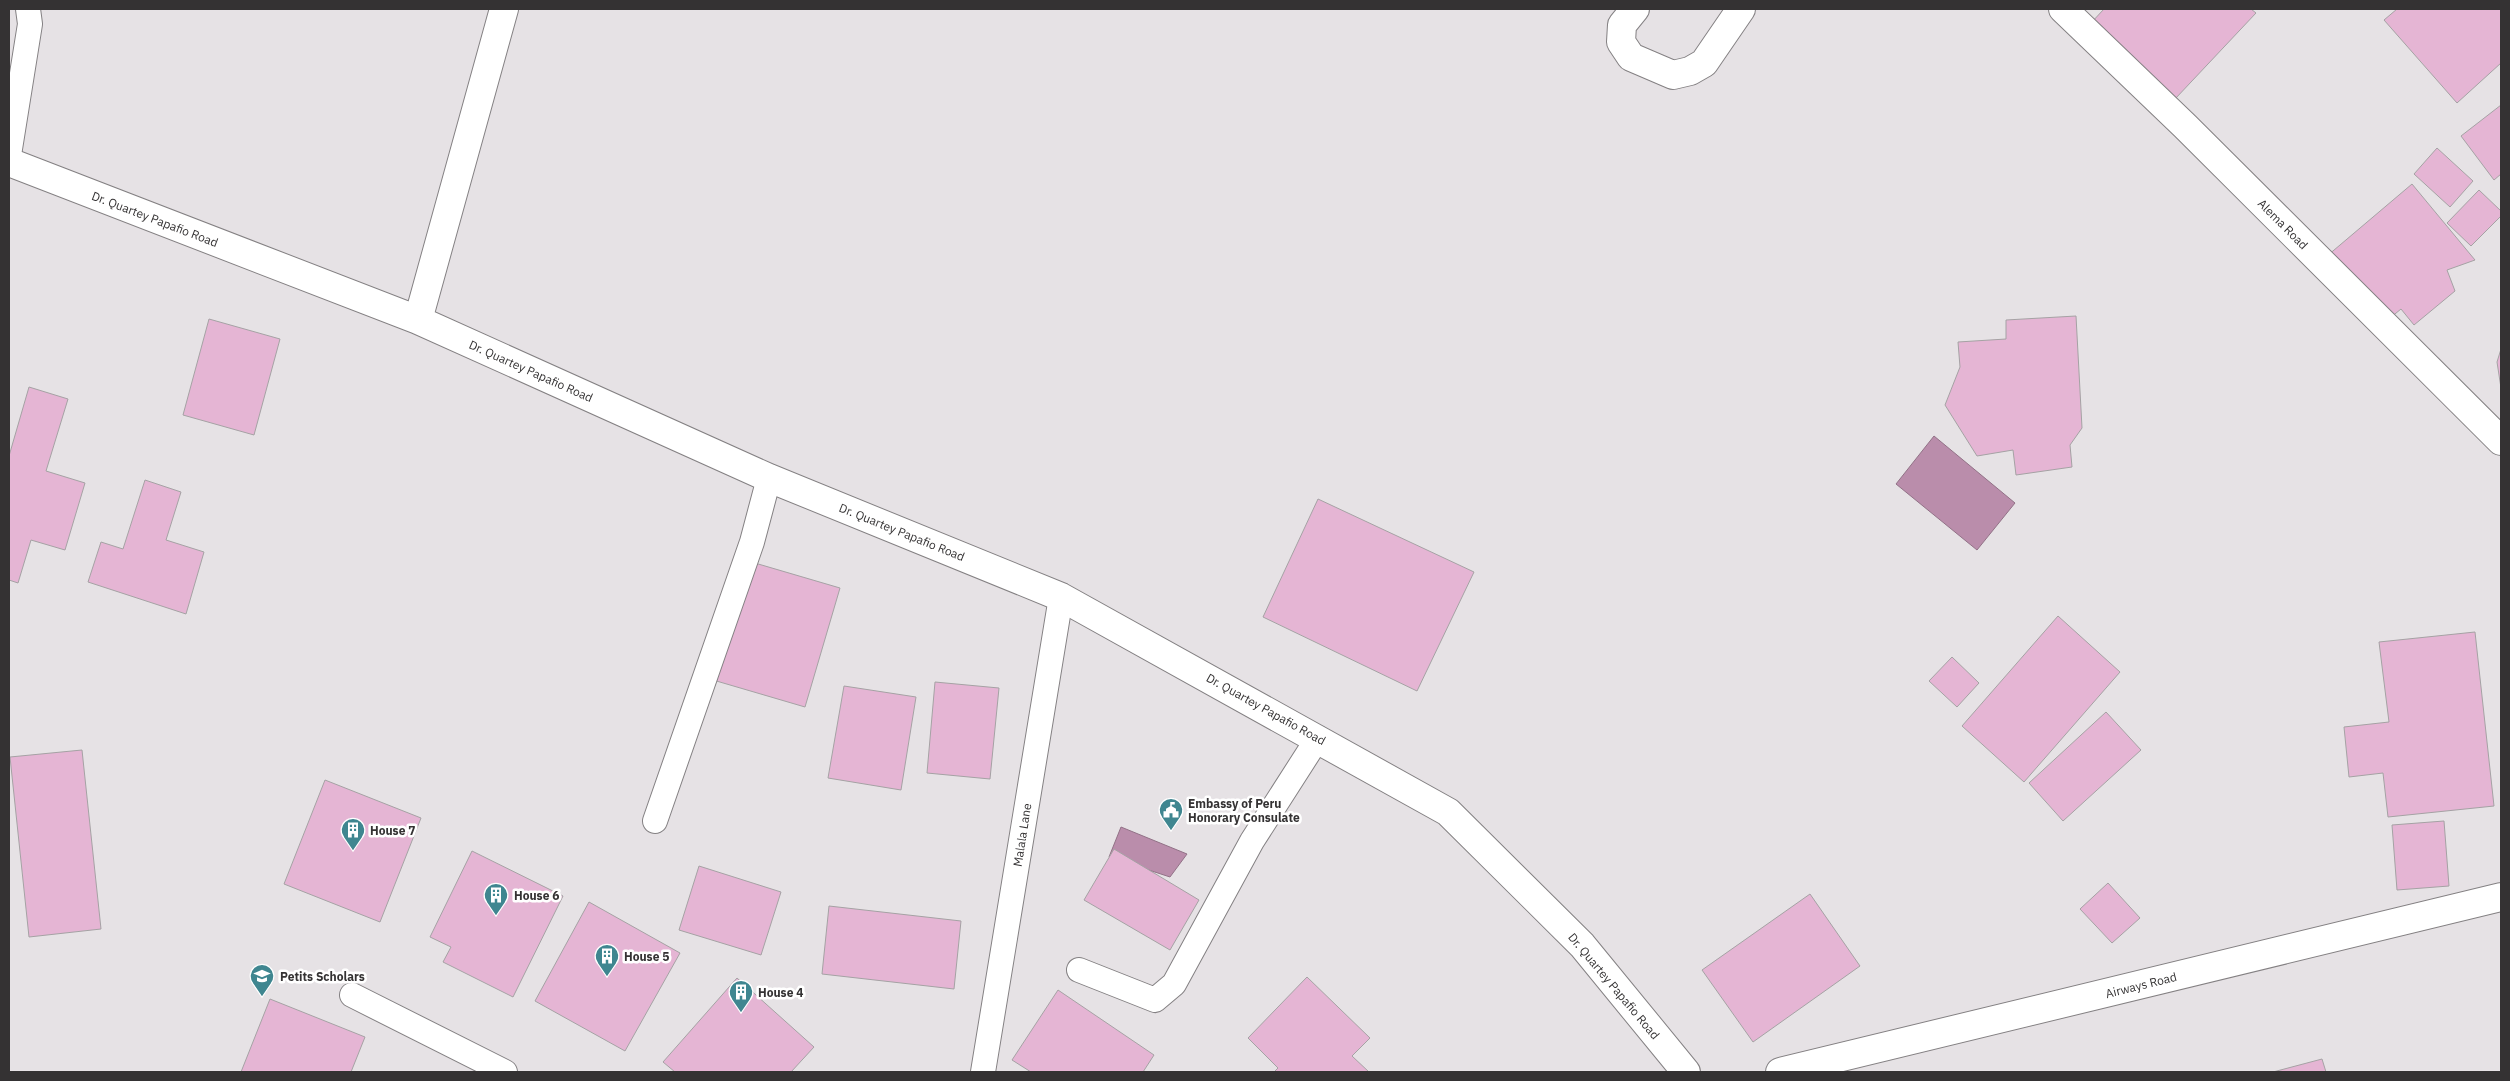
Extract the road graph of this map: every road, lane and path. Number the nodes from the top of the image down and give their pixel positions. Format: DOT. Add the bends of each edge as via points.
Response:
graph roads {
  1 [pos="28,9"];
  2 [pos="504,9"];
  3 [pos="1635,9"];
  4 [pos="1741,9"];
  5 [pos="2063,9"];
  6 [pos="9,155"];
  7 [pos="9,162"];
  8 [pos="418,320"];
  9 [pos="2501,441"];
  10 [pos="769,478"];
  11 [pos="1061,597"];
  12 [pos="1318,738"];
  13 [pos="655,821"];
  14 [pos="2501,897"];
  15 [pos="1080,970"];
  16 [pos="352,995"];
  17 [pos="505,1072"];
  18 [pos="983,1072"];
  19 [pos="1686,1072"];
  20 [pos="1780,1072"];
  1 -- 6 [label="lane" via="30,24"];
  2 -- 8 [label="street"];
  3 -- 4 [label="street" via="1622,25 1621,42 1631,56 1673,75 1704,63"];
  5 -- 9 [label="street, Alema Road"];
  7 -- 8 [label="street, Dr. Quartey Papafio Road"];
  8 -- 10 [label="street, Dr. Quartey Papafio Road"];
  10 -- 11 [label="street, Dr. Quartey Papafio Road"];
  10 -- 13 [label="lane" via="752,542"];
  11 -- 12 [label="street, Dr. Quartey Papafio Road"];
  11 -- 18 [label="lane, Malala Lane"];
  12 -- 15 [label="lane" via="1252,841 1174,984 1155,1000"];
  12 -- 19 [label="street, Dr. Quartey Papafio Road" via="1448,812 1582,945"];
  14 -- 20 [label="street, Airways Road"];
  16 -- 17 [label="lane"];
}
